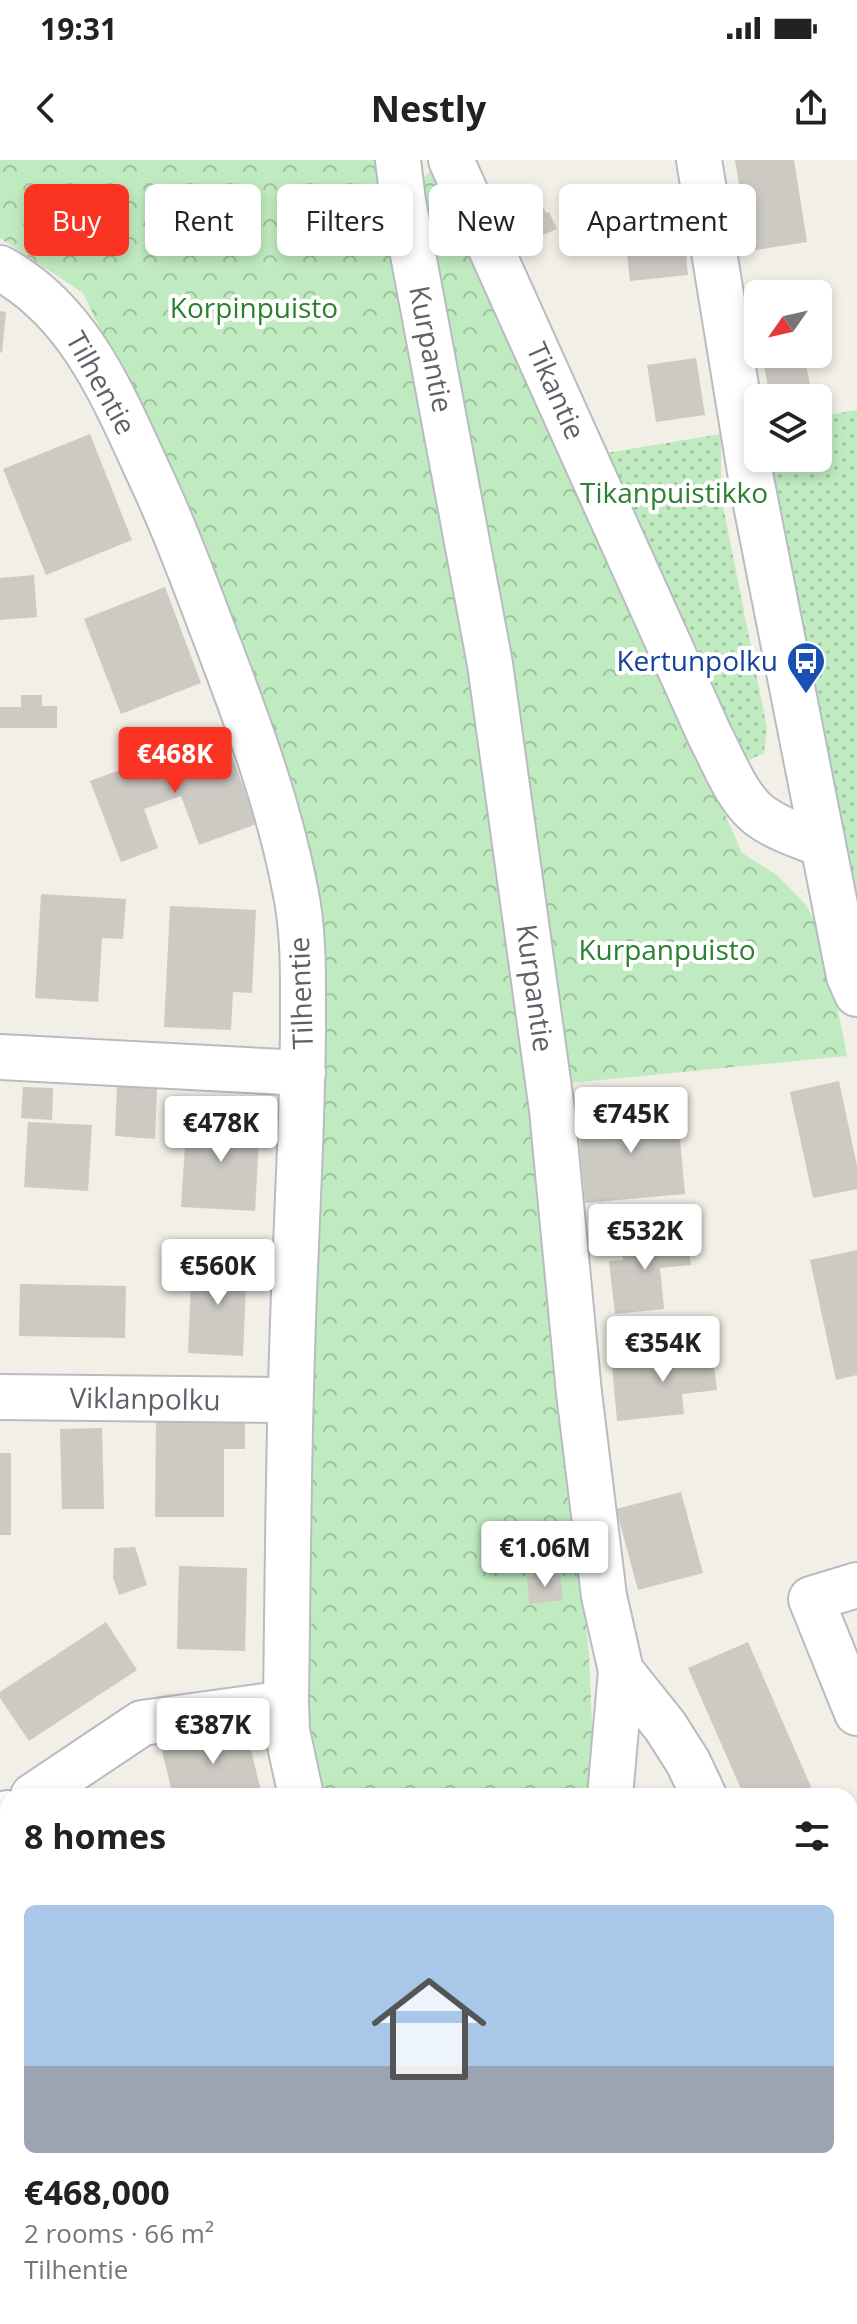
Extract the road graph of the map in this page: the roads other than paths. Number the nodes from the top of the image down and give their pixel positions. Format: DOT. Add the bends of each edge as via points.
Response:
graph roads {
  1 [pos="398,160"];
  2 [pos="451,160"];
  3 [pos="699,160"];
  4 [pos="0,268"];
  5 [pos="823,845"];
  6 [pos="857,994"];
  7 [pos="0,1057"];
  8 [pos="303,1073"];
  9 [pos="0,1397"];
  10 [pos="289,1400"];
  11 [pos="857,1585"];
  12 [pos="621,1671"];
  13 [pos="286,1703"];
  14 [pos="857,1713"];
  15 [pos="45,1788"];
  16 [pos="299,1788"];
  17 [pos="611,1788"];
  18 [pos="700,1788"];
  1 -- 12 [label="street, Kurpantie" via="490,664 552,1110 604,1596"];
  2 -- 5 [label="street, Tikantie" via="711,738 755,813"];
  3 -- 5 [label="street" via="752,484"];
  4 -- 8 [label="street, Tilhentie" via="63,316 127,425 172,522 247,720 296,892 303,963"];
  5 -- 6 [label="street"];
  7 -- 8 [label="street"];
  8 -- 10 [label="street, Tilhentie"];
  9 -- 10 [label="street, Viklanpolku"];
  10 -- 13 [label="street, Tilhentie"];
  11 -- 14 [label="street" via="811,1599"];
  12 -- 17 [label="street"];
  12 -- 18 [label="street, Kurpantie" via="665,1726"];
  13 -- 15 [label="street" via="142,1723"];
  13 -- 16 [label="street, Tilhentie"];
}
